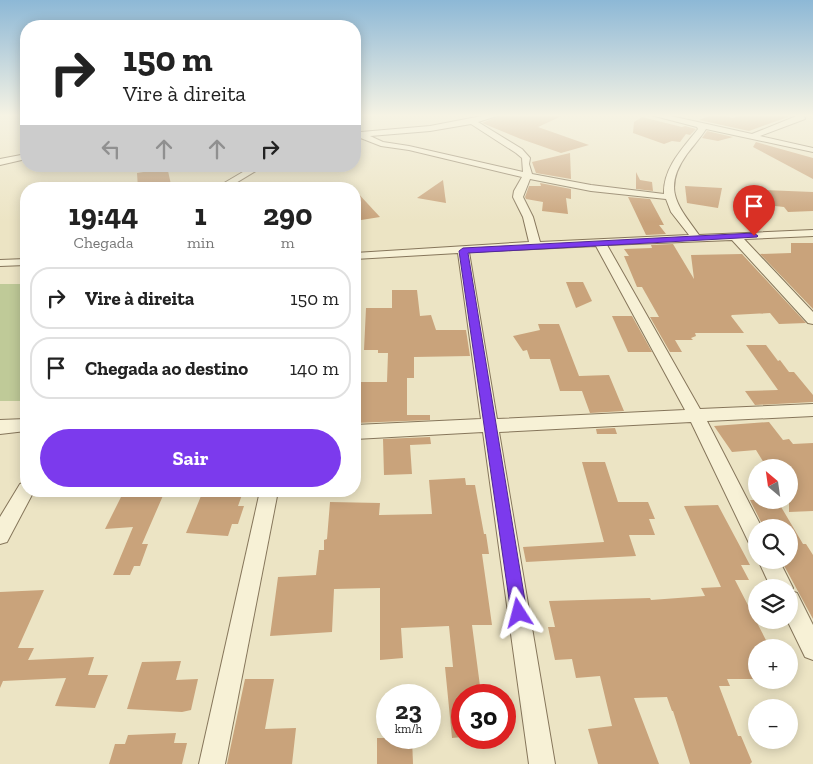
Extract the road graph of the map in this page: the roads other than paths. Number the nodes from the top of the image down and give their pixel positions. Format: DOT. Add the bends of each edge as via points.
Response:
graph roads {
  1 [pos="421,151"];
  2 [pos="518,151"];
  3 [pos="687,151"];
  4 [pos="20,158"];
  5 [pos="0,162"];
  6 [pos="249,172"];
  7 [pos="528,175"];
  8 [pos="231,182"];
  9 [pos="669,197"];
  10 [pos="813,233"];
  11 [pos="735,236"];
  12 [pos="697,239"];
  13 [pos="600,243"];
  14 [pos="535,245"];
  15 [pos="463,251"];
  16 [pos="361,256"];
  17 [pos="20,262"];
  18 [pos="0,263"];
  19 [pos="813,320"];
  20 [pos="813,410"];
  21 [pos="696,416"];
  22 [pos="20,425"];
  23 [pos="490,425"];
  24 [pos="0,427"];
  25 [pos="361,432"];
  26 [pos="22,497"];
  27 [pos="268,497"];
  28 [pos="748,520"];
  29 [pos="0,536"];
  30 [pos="798,619"];
  31 [pos="813,649"];
  32 [pos="212,764"];
  33 [pos="542,764"];
  1 -- 7 [label="street"];
  2 -- 7 [label="street" via="526,158"];
  3 -- 9 [label="street" via="671,172"];
  4 -- 5 [label="street"];
  6 -- 8 [label="street"];
  7 -- 9 [label="street" via="591,188"];
  7 -- 14 [label="street" via="518,197 528,217"];
  9 -- 12 [label="street"];
  10 -- 11 [label="street"];
  11 -- 12 [label="street"];
  11 -- 19 [label="street"];
  12 -- 13 [label="street"];
  13 -- 14 [label="street"];
  13 -- 21 [label="street"];
  14 -- 15 [label="street"];
  15 -- 16 [label="street"];
  15 -- 23 [label="street"];
  17 -- 18 [label="street"];
  20 -- 21 [label="street"];
  21 -- 23 [label="street"];
  21 -- 28 [label="street"];
  22 -- 24 [label="street"];
  23 -- 25 [label="street"];
  23 -- 33 [label="street"];
  26 -- 29 [label="street"];
  27 -- 32 [label="street"];
  30 -- 31 [label="street"];
}
